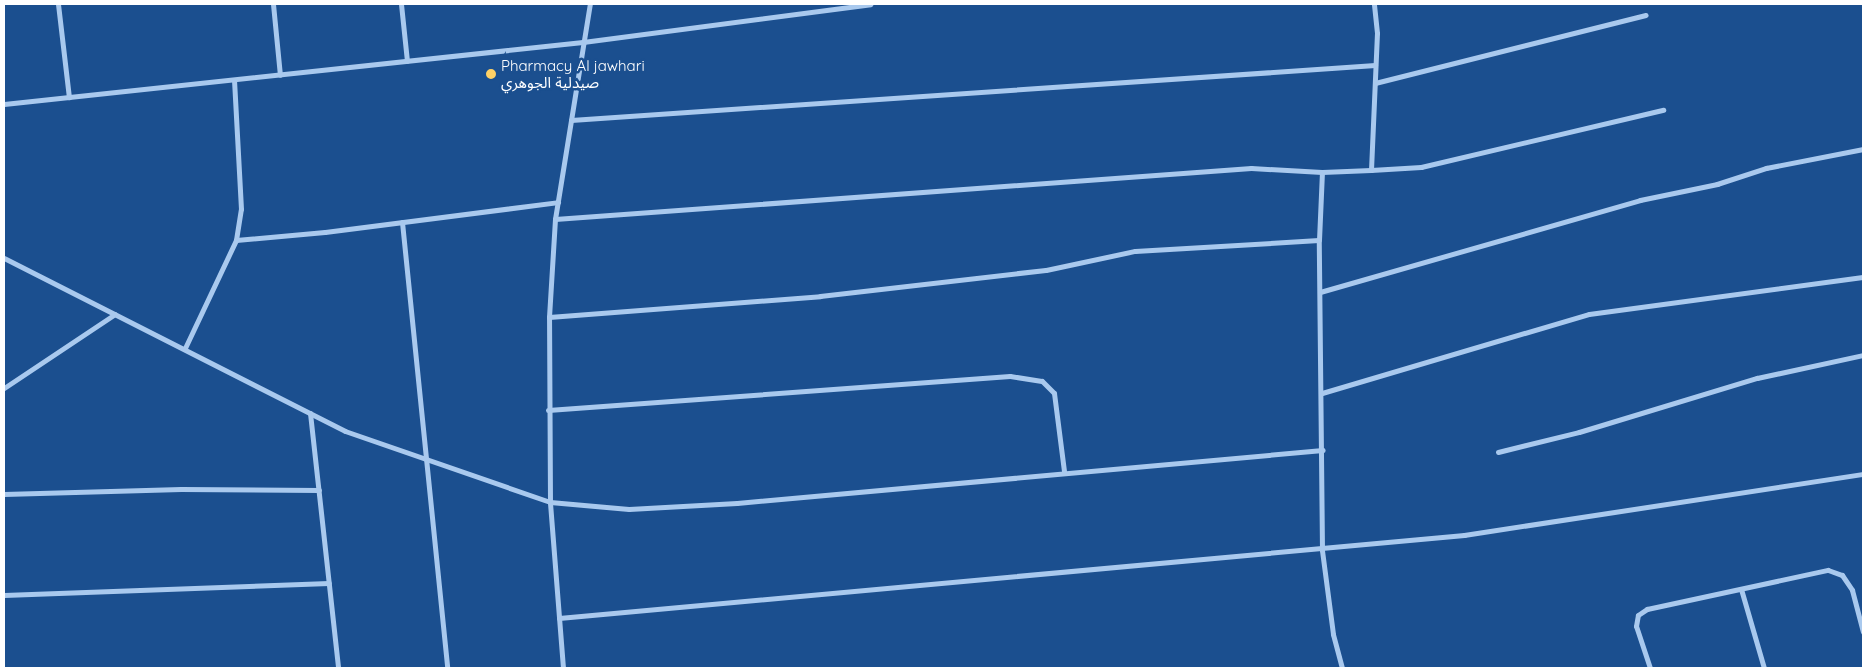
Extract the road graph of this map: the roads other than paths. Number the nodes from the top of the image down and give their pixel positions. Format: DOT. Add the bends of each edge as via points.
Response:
graph roads {
  1 [pos="58,4"];
  2 [pos="273,4"];
  3 [pos="401,4"];
  4 [pos="590,4"];
  5 [pos="871,4"];
  6 [pos="1374,4"];
  7 [pos="1646,15"];
  8 [pos="583,42"];
  9 [pos="407,61"];
  10 [pos="1376,65"];
  11 [pos="280,75"];
  12 [pos="234,80"];
  13 [pos="1375,83"];
  14 [pos="69,97"];
  15 [pos="4,104"];
  16 [pos="1663,110"];
  17 [pos="571,120"];
  18 [pos="1863,149"];
  19 [pos="1371,170"];
  20 [pos="1322,172"];
  21 [pos="558,202"];
  22 [pos="555,219"];
  23 [pos="402,222"];
  24 [pos="236,240"];
  25 [pos="1320,240"];
  26 [pos="4,258"];
  27 [pos="1863,278"];
  28 [pos="1320,292"];
  29 [pos="115,314"];
  30 [pos="550,317"];
  31 [pos="185,348"];
  32 [pos="1863,355"];
  33 [pos="4,388"];
  34 [pos="1322,393"];
  35 [pos="548,410"];
  36 [pos="310,413"];
  37 [pos="1323,450"];
  38 [pos="1498,452"];
  39 [pos="427,459"];
  40 [pos="1064,471"];
  41 [pos="1863,474"];
  42 [pos="319,490"];
  43 [pos="4,494"];
  44 [pos="550,502"];
  45 [pos="1322,550"];
  46 [pos="329,583"];
  47 [pos="1741,589"];
  48 [pos="4,595"];
  49 [pos="559,618"];
  50 [pos="1863,632"];
  51 [pos="338,668"];
  52 [pos="447,668"];
  53 [pos="563,668"];
  54 [pos="1342,668"];
  55 [pos="1650,668"];
  56 [pos="1764,668"];
  1 -- 14 [label="street"];
  2 -- 11 [label="street"];
  3 -- 9 [label="street"];
  4 -- 8 [label="street"];
  5 -- 8 [label="street"];
  6 -- 10 [label="street"];
  7 -- 13 [label="street"];
  8 -- 9 [label="street"];
  8 -- 17 [label="street"];
  9 -- 11 [label="street"];
  10 -- 13 [label="street"];
  10 -- 17 [label="street"];
  11 -- 12 [label="street"];
  12 -- 14 [label="street"];
  12 -- 24 [label="street" via="241,209"];
  13 -- 19 [label="street"];
  14 -- 15 [label="street"];
  16 -- 19 [label="street" via="1421,167"];
  17 -- 21 [label="street"];
  18 -- 28 [label="street" via="1766,168 1717,184 1640,200"];
  19 -- 20 [label="street"];
  20 -- 22 [label="street" via="1251,168"];
  20 -- 25 [label="street"];
  21 -- 22 [label="street"];
  21 -- 23 [label="street"];
  22 -- 30 [label="street"];
  23 -- 24 [label="street"];
  23 -- 39 [label="street"];
  24 -- 31 [label="street"];
  25 -- 28 [label="street"];
  25 -- 30 [label="street" via="1135,251 1046,270 820,296"];
  26 -- 29 [label="street"];
  27 -- 34 [label="street" via="1589,314"];
  28 -- 34 [label="street"];
  29 -- 31 [label="street"];
  29 -- 33 [label="street"];
  30 -- 35 [label="street"];
  31 -- 36 [label="street"];
  32 -- 38 [label="street" via="1757,378 1579,432"];
  34 -- 37 [label="street"];
  35 -- 40 [label="street" via="1010,376 1042,381 1054,393"];
  35 -- 44 [label="street"];
  36 -- 39 [label="street" via="345,431"];
  36 -- 42 [label="street"];
  37 -- 40 [label="street"];
  37 -- 45 [label="street"];
  39 -- 44 [label="street"];
  39 -- 52 [label="street"];
  40 -- 44 [label="street" via="737,503 628,509"];
  41 -- 45 [label="street" via="1464,535"];
  42 -- 43 [label="street" via="181,489"];
  42 -- 46 [label="street"];
  44 -- 49 [label="street"];
  45 -- 49 [label="street"];
  45 -- 54 [label="street" via="1333,634"];
  46 -- 48 [label="street"];
  46 -- 51 [label="street"];
  47 -- 50 [label="street" via="1828,570 1842,575 1852,590"];
  47 -- 55 [label="street" via="1647,609 1638,615 1636,626"];
  47 -- 56 [label="street"];
  49 -- 53 [label="street"];
}
